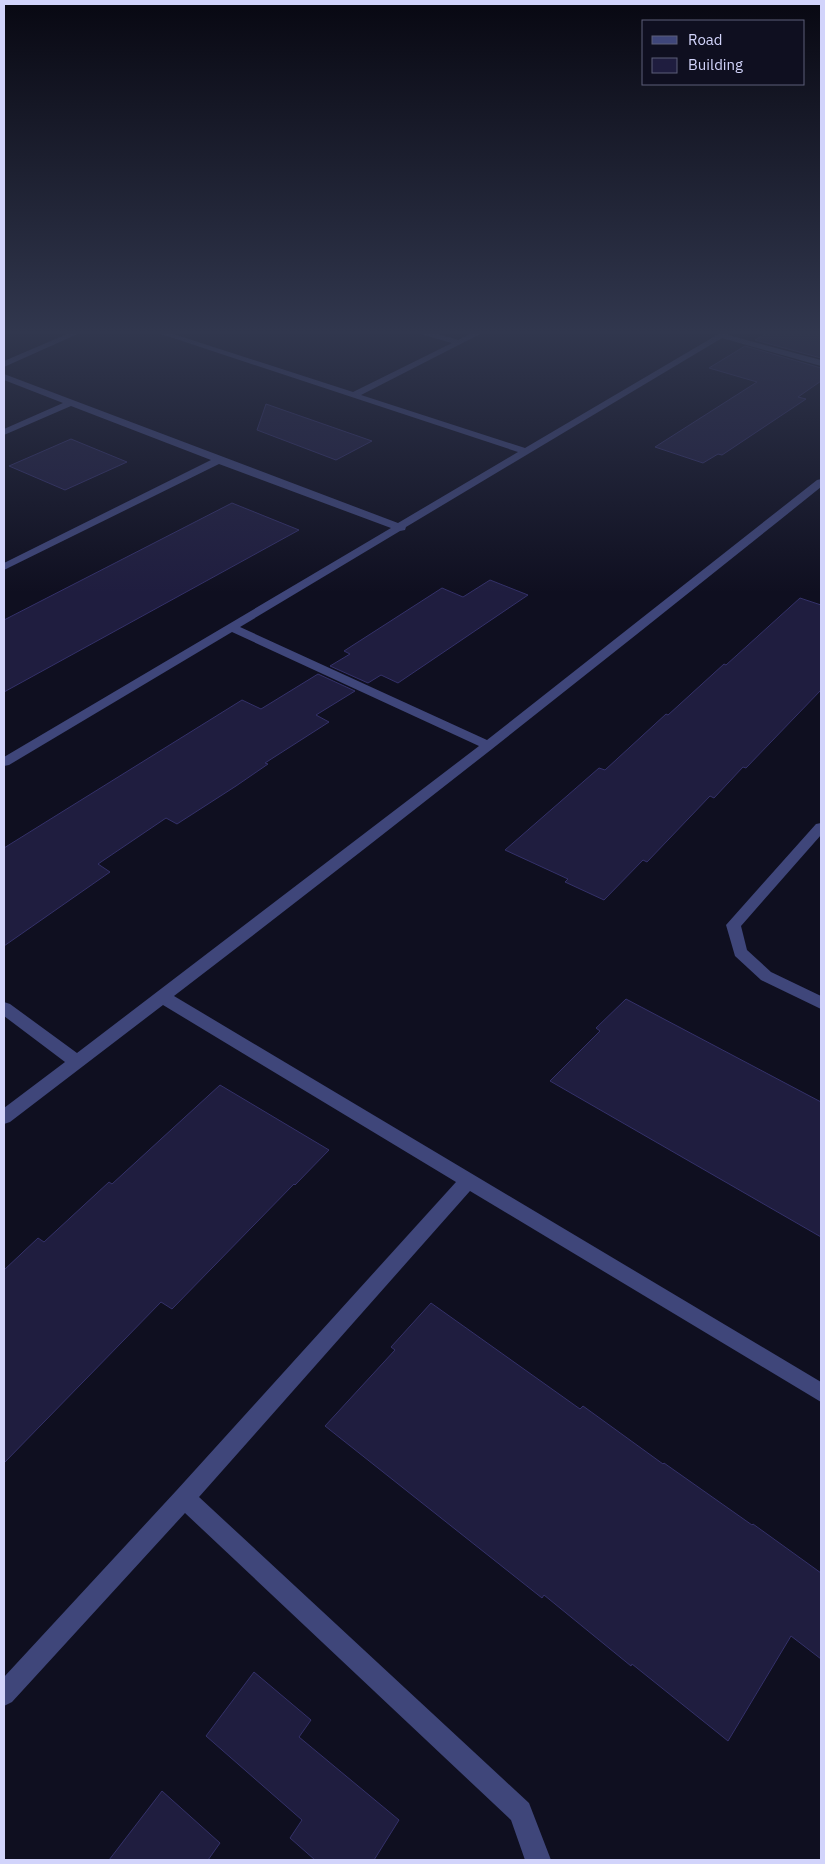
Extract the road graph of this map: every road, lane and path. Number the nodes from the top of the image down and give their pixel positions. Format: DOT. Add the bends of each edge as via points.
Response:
graph roads {
  1 [pos="34,419"];
  2 [pos="112,419"];
  3 [pos="427,419"];
  4 [pos="582,419"];
  5 [pos="4,432"];
  6 [pos="527,452"];
  7 [pos="219,460"];
  8 [pos="821,482"];
  9 [pos="401,528"];
  10 [pos="4,567"];
  11 [pos="231,626"];
  12 [pos="489,746"];
  13 [pos="4,762"];
  14 [pos="821,827"];
  15 [pos="164,997"];
  16 [pos="821,1003"];
  17 [pos="4,1008"];
  18 [pos="77,1062"];
  19 [pos="4,1117"];
  20 [pos="469,1180"];
  21 [pos="821,1393"];
  22 [pos="184,1498"];
  23 [pos="4,1694"];
  24 [pos="538,1860"];
  1 -- 5 [label="street"];
  2 -- 7 [label="street"];
  3 -- 6 [label="street"];
  4 -- 6 [label="street"];
  6 -- 9 [label="street"];
  7 -- 9 [label="street"];
  7 -- 10 [label="street"];
  8 -- 12 [label="street"];
  9 -- 11 [label="street"];
  11 -- 12 [label="street"];
  11 -- 13 [label="street"];
  12 -- 15 [label="street"];
  14 -- 16 [label="street" via="733,925 740,952 766,976"];
  15 -- 18 [label="street"];
  15 -- 20 [label="street"];
  17 -- 18 [label="street"];
  18 -- 19 [label="street"];
  20 -- 21 [label="street"];
  20 -- 22 [label="street"];
  22 -- 23 [label="street"];
  22 -- 24 [label="street" via="520,1812"];
}
